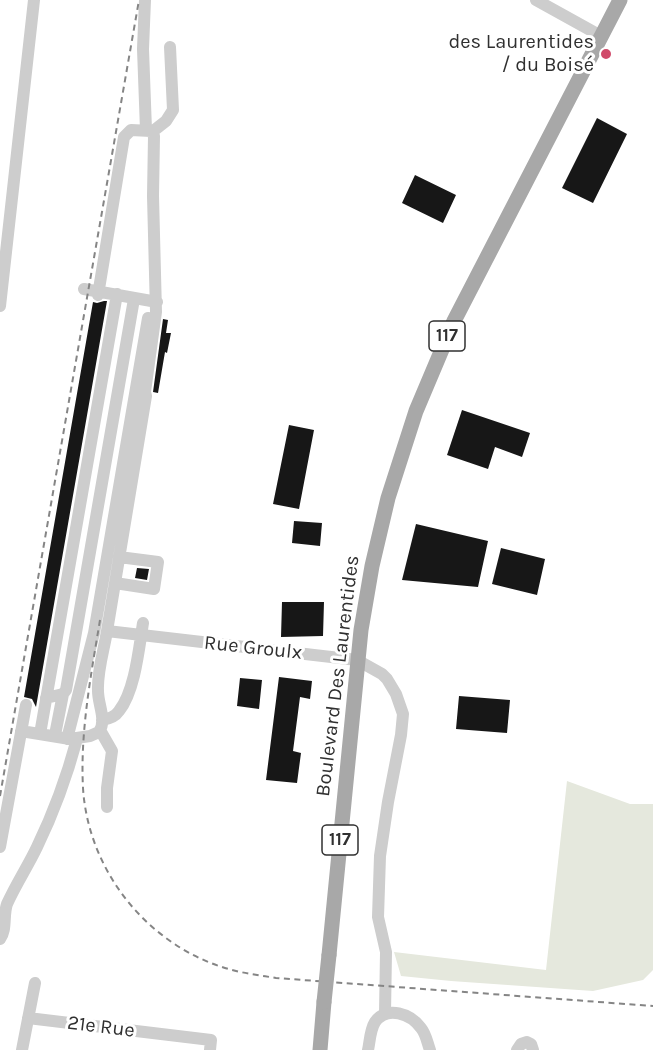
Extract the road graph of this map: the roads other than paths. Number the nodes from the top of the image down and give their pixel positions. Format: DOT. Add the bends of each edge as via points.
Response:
graph roads {
  1 [pos="34,0"];
  2 [pos="145,0"];
  3 [pos="536,0"];
  4 [pos="620,0"];
  5 [pos="601,36"];
  6 [pos="170,47"];
  7 [pos="149,131"];
  8 [pos="84,289"];
  9 [pos="98,293"];
  10 [pos="117,294"];
  11 [pos="134,299"];
  12 [pos="153,302"];
  13 [pos="0,306"];
  14 [pos="119,557"];
  15 [pos="115,583"];
  16 [pos="158,623"];
  17 [pos="107,631"];
  18 [pos="147,633"];
  19 [pos="357,660"];
  20 [pos="63,694"];
  21 [pos="46,698"];
  22 [pos="26,705"];
  23 [pos="101,725"];
  24 [pos="21,731"];
  25 [pos="40,734"];
  26 [pos="66,738"];
  27 [pos="107,807"];
  28 [pos="0,847"];
  29 [pos="0,939"];
  30 [pos="35,983"];
  31 [pos="385,1014"];
  32 [pos="28,1018"];
  33 [pos="210,1045"];
  34 [pos="22,1050"];
  35 [pos="320,1050"];
  36 [pos="368,1050"];
  37 [pos="430,1050"];
  38 [pos="517,1050"];
  39 [pos="532,1050"];
  1 -- 13 [label="street"];
  2 -- 7 [label="street" via="142,49"];
  3 -- 5 [label="street"];
  4 -- 5 [label="main road, Boulevard Des Laurentides / 117"];
  5 -- 19 [label="main road, Boulevard Des Laurentides / 117" via="483,263 423,394 378,535"];
  6 -- 7 [label="street" via="173,110 166,121"];
  7 -- 9 [label="street" via="131,130 124,137"];
  7 -- 12 [label="street" via="154,136"];
  8 -- 9 [label="street"];
  9 -- 10 [label="street"];
  10 -- 11 [label="street"];
  10 -- 21 [label="street"];
  11 -- 12 [label="street"];
  11 -- 20 [label="street"];
  12 -- 14 [label="street" via="146,396"];
  12 -- 26 [label="street" via="94,633"];
  14 -- 15 [label="street"];
  14 -- 15 [label="street" via="158,562 157,571 154,589"];
  15 -- 17 [label="street"];
  16 -- 18 [label="street"];
  17 -- 18 [label="street, Rue Groulx"];
  17 -- 23 [label="street" via="98,691"];
  18 -- 19 [label="street, Rue Groulx"];
  18 -- 23 [label="street" via="123,705"];
  19 -- 31 [label="street" via="387,679 403,714 380,856 378,917 386,952"];
  19 -- 35 [label="main road, Boulevard Des Laurentides / 117, bridge"];
  20 -- 21 [label="street"];
  20 -- 26 [label="street"];
  21 -- 25 [label="street"];
  22 -- 24 [label="street"];
  23 -- 26 [label="street" via="90,736"];
  23 -- 27 [label="street" via="111,751"];
  24 -- 25 [label="street"];
  24 -- 28 [label="street"];
  25 -- 26 [label="street"];
  26 -- 29 [label="street" via="54,808 6,906"];
  30 -- 32 [label="street"];
  31 -- 36 [label="street" via="376,1021"];
  31 -- 37 [label="street" via="397,1013 415,1021"];
  32 -- 33 [label="street, 21e Rue"];
  32 -- 34 [label="street"];
  38 -- 39 [label="street" via="527,1042"];
}
